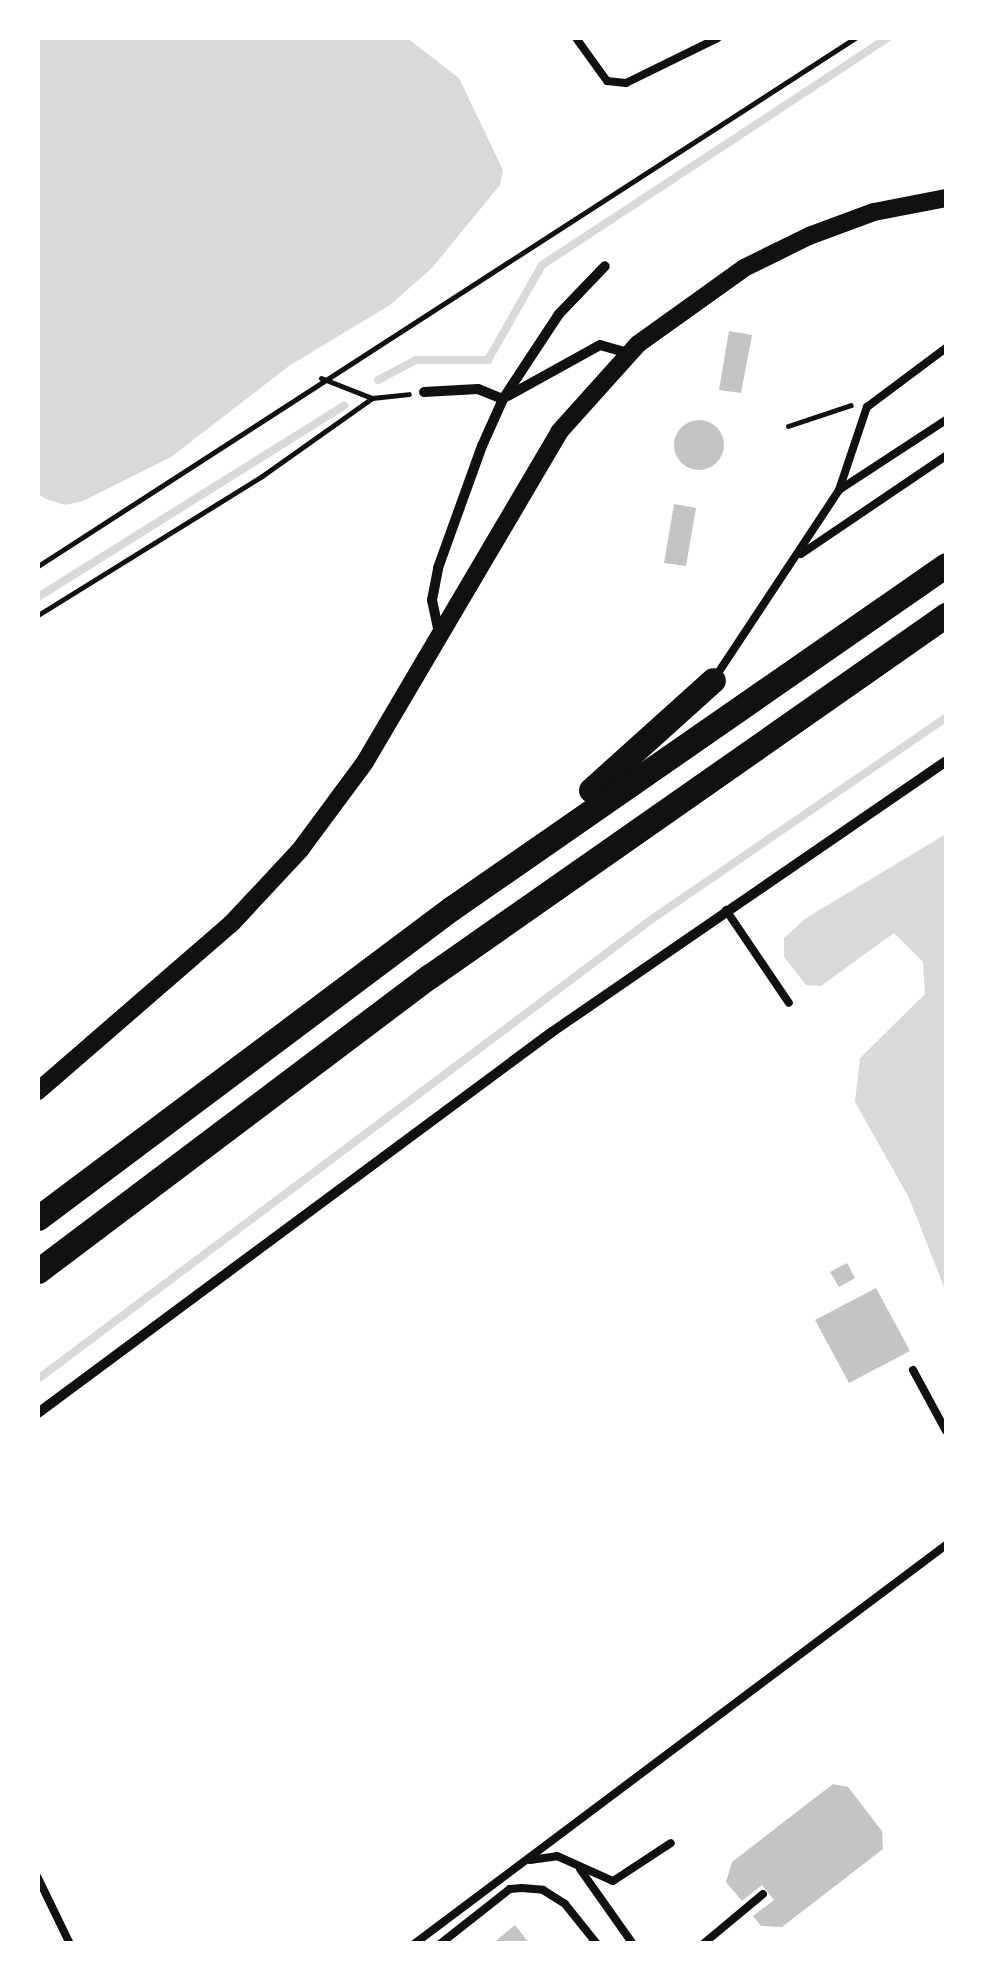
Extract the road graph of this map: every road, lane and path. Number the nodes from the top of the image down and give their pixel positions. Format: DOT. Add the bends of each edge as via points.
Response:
graph roads {
  1 [pos="576,38"];
  2 [pos="718,38"];
  3 [pos="855,38"];
  4 [pos="946,198"];
  5 [pos="605,266"];
  6 [pos="946,348"];
  7 [pos="628,354"];
  8 [pos="321,378"];
  9 [pos="424,392"];
  10 [pos="372,398"];
  11 [pos="874,398"];
  12 [pos="503,400"];
  13 [pos="946,420"];
  14 [pos="788,426"];
  15 [pos="946,456"];
  16 [pos="839,490"];
  17 [pos="796,557"];
  18 [pos="946,564"];
  19 [pos="38,566"];
  20 [pos="38,615"];
  21 [pos="946,615"];
  22 [pos="440,634"];
  23 [pos="713,680"];
  24 [pos="946,761"];
  25 [pos="452,908"];
  26 [pos="726,910"];
  27 [pos="789,1003"];
  28 [pos="38,1091"];
  29 [pos="38,1218"];
  30 [pos="38,1271"];
  31 [pos="914,1370"];
  32 [pos="38,1413"];
  33 [pos="946,1431"];
  34 [pos="946,1545"];
  35 [pos="671,1843"];
  36 [pos="526,1861"];
  37 [pos="577,1865"];
  38 [pos="38,1878"];
  39 [pos="763,1894"];
  40 [pos="70,1944"];
  41 [pos="414,1944"];
  42 [pos="440,1944"];
  43 [pos="598,1944"];
  44 [pos="633,1944"];
  45 [pos="702,1944"];
  1 -- 2 [label="lane" via="606,81 626,83"];
  3 -- 8 [label="path"];
  4 -- 7 [label="street" via="874,212 744,268"];
  5 -- 12 [label="street" via="559,314"];
  6 -- 11 [label="lane"];
  7 -- 12 [label="street" via="600,345"];
  7 -- 22 [label="street" via="559,432"];
  8 -- 10 [label="path"];
  8 -- 19 [label="path"];
  9 -- 10 [label="path"];
  9 -- 12 [label="street" via="478,389"];
  10 -- 20 [label="path" via="262,476"];
  11 -- 14 [label="path"];
  11 -- 16 [label="lane"];
  12 -- 22 [label="street" via="438,568 432,600"];
  13 -- 16 [label="lane"];
  15 -- 17 [label="lane"];
  16 -- 17 [label="lane"];
  17 -- 23 [label="lane"];
  18 -- 25 [label="highway"];
  21 -- 30 [label="highway" via="430,976"];
  22 -- 28 [label="street" via="365,762 266,888"];
  23 -- 25 [label="highway"];
  24 -- 26 [label="street"];
  25 -- 29 [label="highway"];
  26 -- 27 [label="lane"];
  26 -- 32 [label="street"];
  31 -- 33 [label="lane"];
  34 -- 36 [label="lane"];
  35 -- 37 [label="lane" via="613,1881"];
  36 -- 37 [label="lane" via="558,1856"];
  36 -- 41 [label="lane"];
  37 -- 44 [label="lane"];
  38 -- 40 [label="lane"];
  39 -- 45 [label="lane"];
  42 -- 43 [label="lane" via="510,1889 522,1888 543,1890 565,1904"];
}
